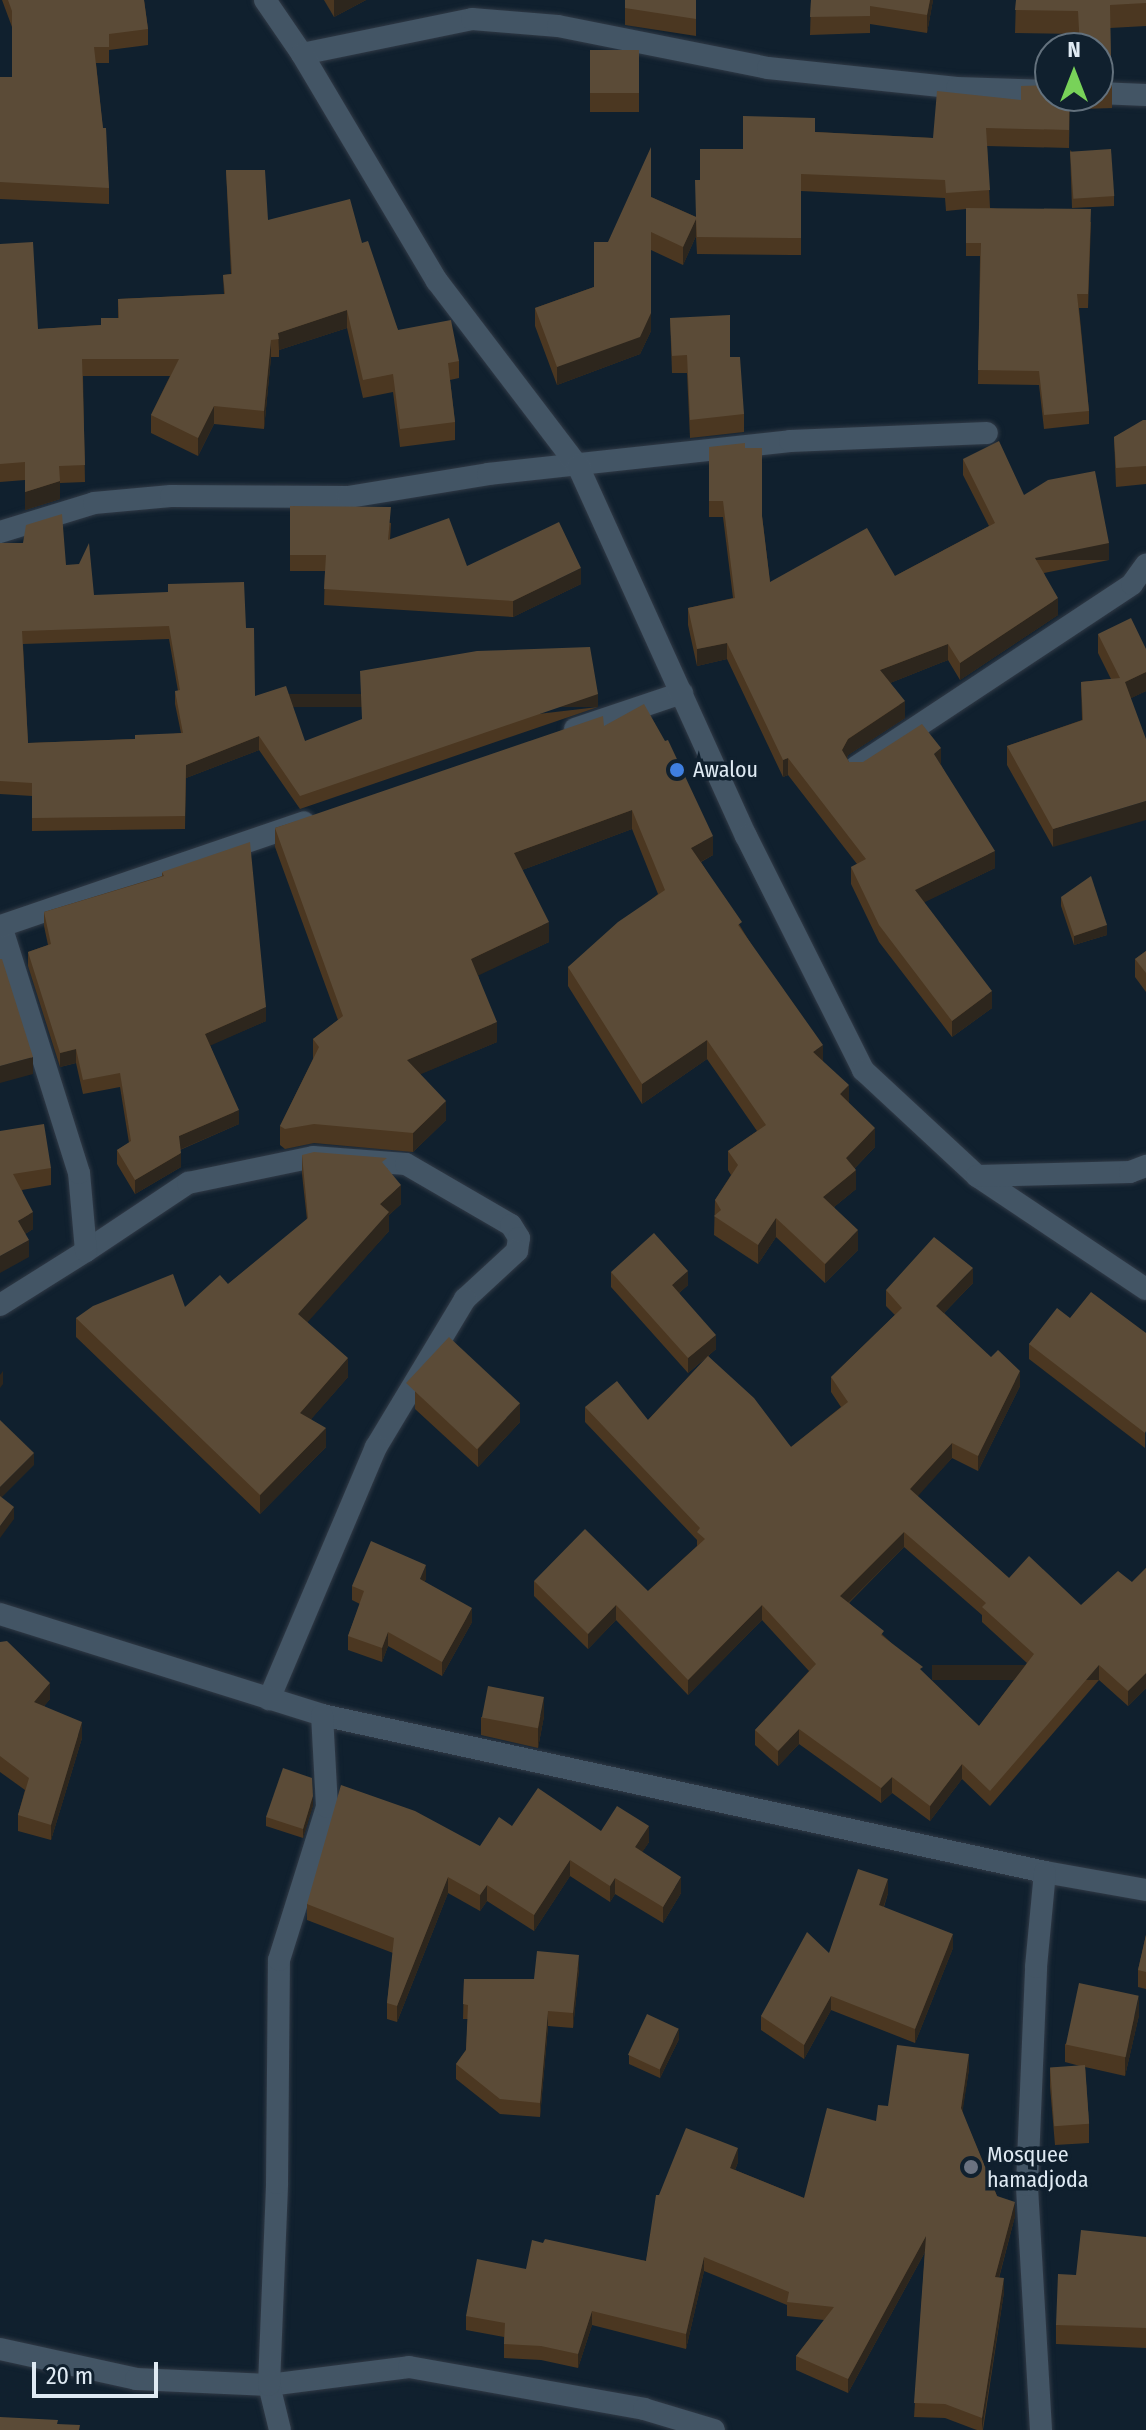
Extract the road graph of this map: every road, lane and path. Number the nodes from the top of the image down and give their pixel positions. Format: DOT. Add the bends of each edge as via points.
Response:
graph roads {
  1 [pos="265,0"];
  2 [pos="302,54"];
  3 [pos="1034,90"];
  4 [pos="1114,94"];
  5 [pos="1146,95"];
  6 [pos="987,433"];
  7 [pos="578,466"];
  8 [pos="0,532"];
  9 [pos="1146,565"];
  10 [pos="682,693"];
  11 [pos="547,738"];
  12 [pos="856,767"];
  13 [pos="329,813"];
  14 [pos="1,924"];
  15 [pos="1146,1166"];
  16 [pos="977,1176"];
  17 [pos="86,1251"];
  18 [pos="1146,1289"];
  19 [pos="0,1305"];
  20 [pos="0,1614"];
  21 [pos="269,1699"];
  22 [pos="322,1715"];
  23 [pos="1045,1872"];
  24 [pos="1146,1890"];
  25 [pos="0,2349"];
  26 [pos="269,2385"];
  27 [pos="280,2430"];
  28 [pos="714,2430"];
  29 [pos="1041,2430"];
  1 -- 2 [label="street"];
  2 -- 3 [label="street" via="472,19 558,26 768,68 957,88"];
  2 -- 7 [label="street" via="437,281"];
  4 -- 5 [label="street"];
  6 -- 7 [label="street" via="790,441"];
  7 -- 8 [label="street" via="488,474 348,497 171,496 94,503"];
  7 -- 10 [label="street"];
  9 -- 12 [label="street" via="1132,584"];
  10 -- 11 [label="street"];
  10 -- 16 [label="street" via="746,836 863,1070"];
  13 -- 14 [label="street"];
  14 -- 17 [label="street" via="79,1173"];
  15 -- 16 [label="street" via="1130,1172"];
  16 -- 18 [label="street"];
  17 -- 19 [label="street"];
  17 -- 21 [label="street" via="188,1183 313,1157 406,1164 511,1225 519,1238 517,1251 465,1299 376,1447"];
  20 -- 21 [label="street"];
  21 -- 22 [label="street"];
  22 -- 23 [label="street"];
  22 -- 26 [label="street" via="327,1807 279,1960"];
  23 -- 24 [label="street"];
  23 -- 29 [label="street" via="1027,2185"];
  25 -- 26 [label="street" via="136,2379"];
  26 -- 27 [label="street"];
  26 -- 28 [label="street" via="409,2367 644,2409"];
}
